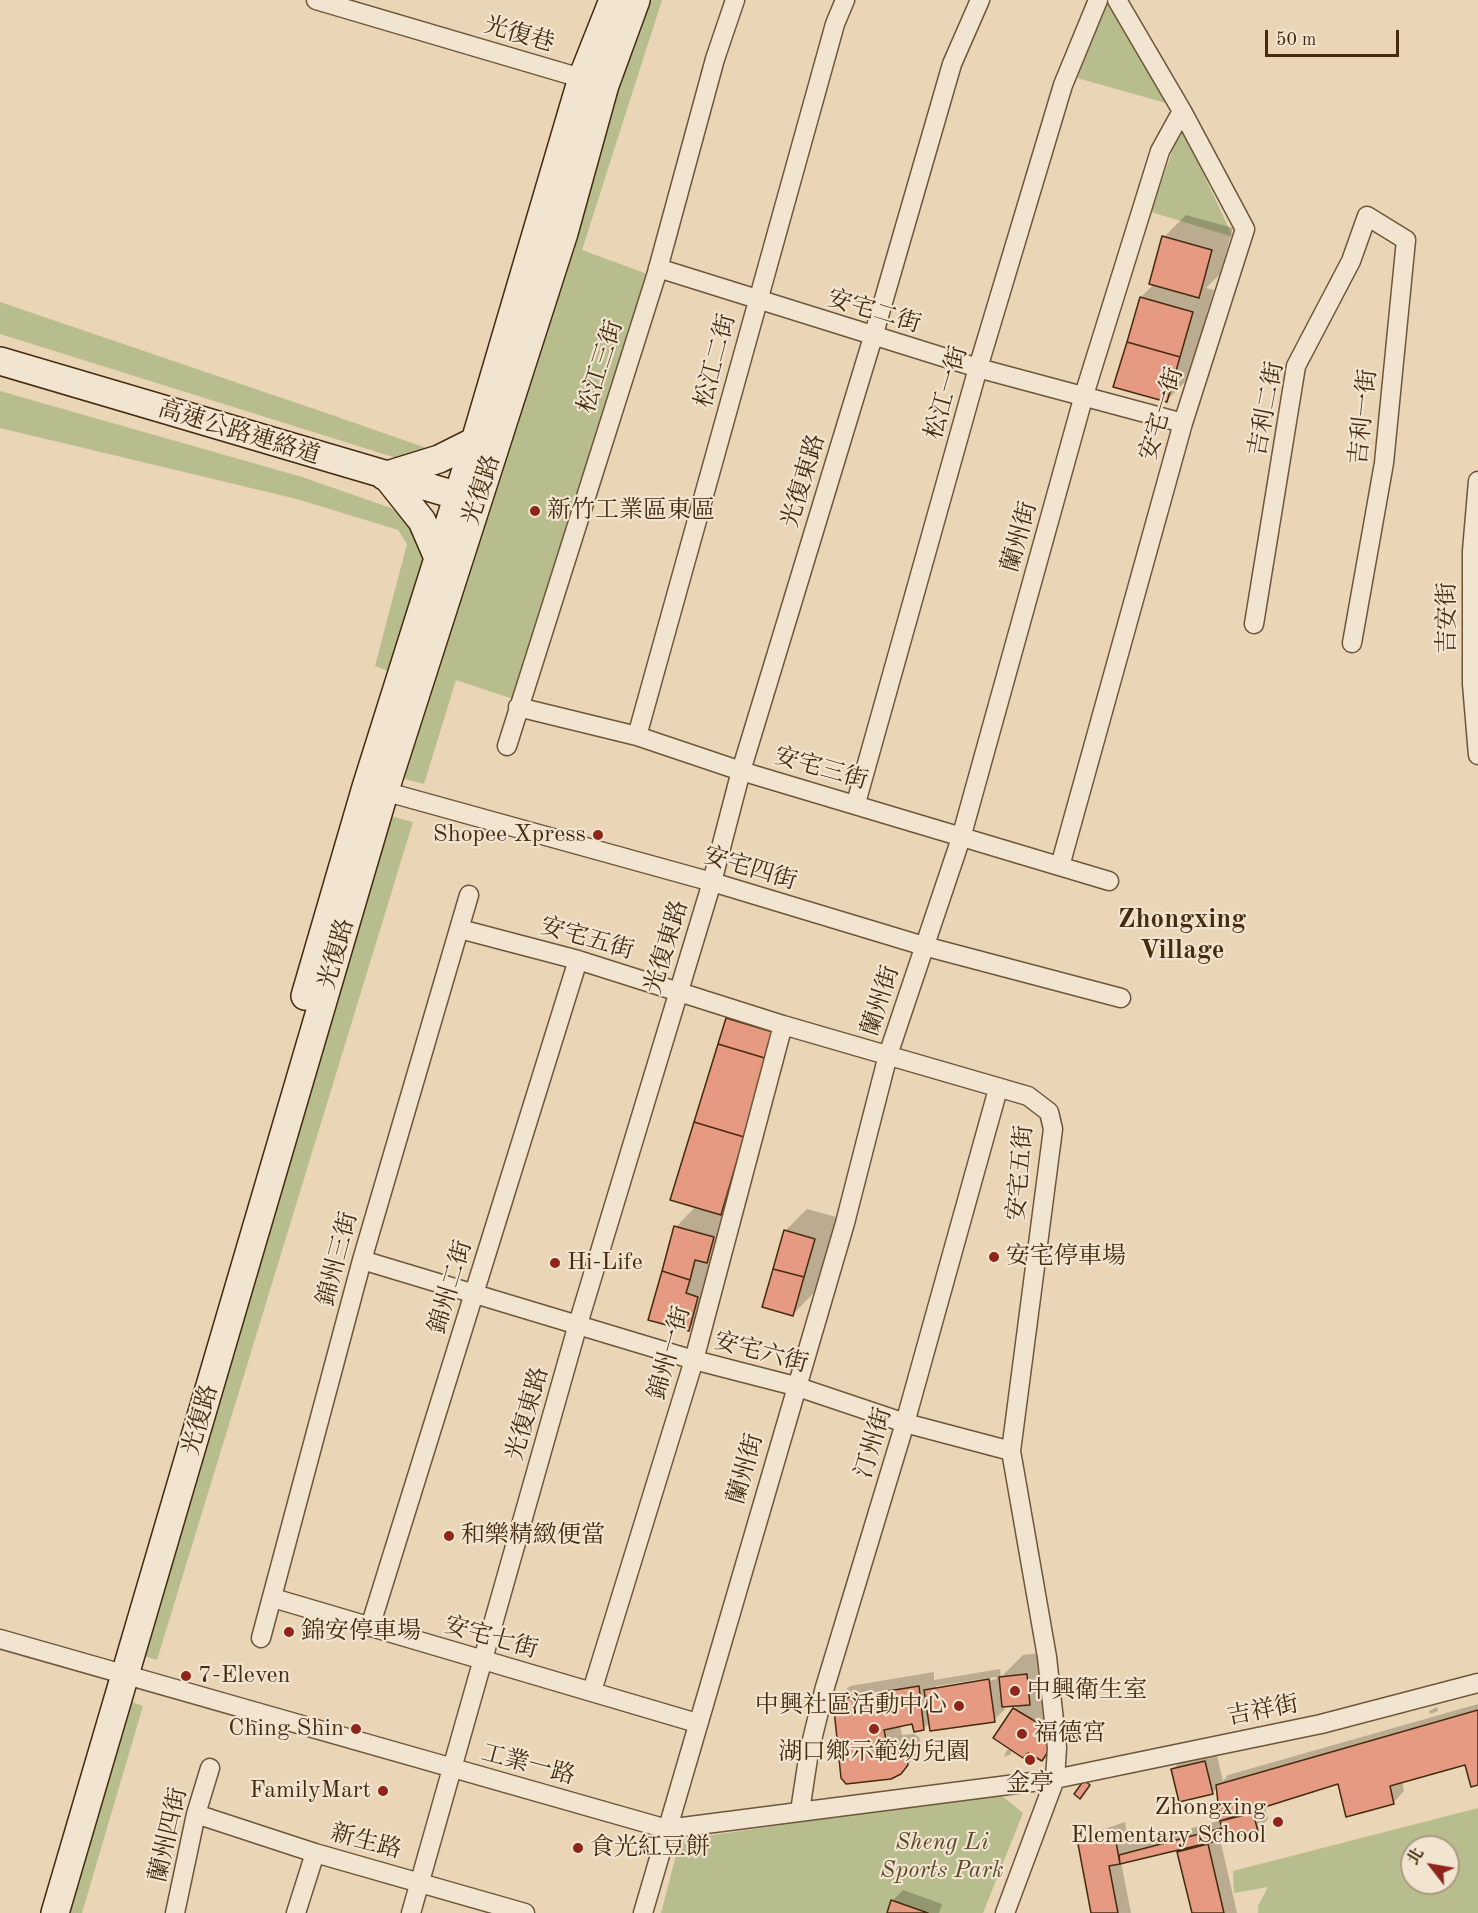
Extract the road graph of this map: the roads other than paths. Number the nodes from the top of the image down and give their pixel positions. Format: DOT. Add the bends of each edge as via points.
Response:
graph roads {
  1 [pos="316,0"];
  2 [pos="613,0"];
  3 [pos="636,0"];
  4 [pos="735,0"];
  5 [pos="845,0"];
  6 [pos="980,0"];
  7 [pos="1098,0"];
  8 [pos="1117,0"];
  9 [pos="593,82"];
  10 [pos="1182,111"];
  11 [pos="1367,216"];
  12 [pos="658,268"];
  13 [pos="757,300"];
  14 [pos="873,337"];
  15 [pos="0,362"];
  16 [pos="978,368"];
  17 [pos="1084,395"];
  18 [pos="1183,423"];
  19 [pos="475,441"];
  20 [pos="385,476"];
  21 [pos="1478,481"];
  22 [pos="467,499"];
  23 [pos="438,558"];
  24 [pos="1254,624"];
  25 [pos="1352,643"];
  26 [pos="518,707"];
  27 [pos="637,736"];
  28 [pos="507,746"];
  29 [pos="1478,754"];
  30 [pos="741,771"];
  31 [pos="375,789"];
  32 [pos="856,803"];
  33 [pos="961,838"];
  34 [pos="1060,866"];
  35 [pos="1109,881"];
  36 [pos="711,882"];
  37 [pos="469,896"];
  38 [pos="460,929"];
  39 [pos="924,946"];
  40 [pos="578,960"];
  41 [pos="678,992"];
  42 [pos="1121,998"];
  43 [pos="783,1025"];
  44 [pos="888,1055"];
  45 [pos="998,1089"];
  46 [pos="362,1260"];
  47 [pos="474,1293"];
  48 [pos="578,1324"];
  49 [pos="694,1360"];
  50 [pos="795,1386"];
  51 [pos="905,1423"];
  52 [pos="1011,1451"];
  53 [pos="273,1598"];
  54 [pos="369,1627"];
  55 [pos="0,1638"];
  56 [pos="261,1638"];
  57 [pos="483,1661"];
  58 [pos="118,1673"];
  59 [pos="1478,1683"];
  60 [pos="592,1691"];
  61 [pos="697,1723"];
  62 [pos="210,1768"];
  63 [pos="453,1770"];
  64 [pos="1055,1779"];
  65 [pos="800,1811"];
  66 [pos="196,1814"];
  67 [pos="667,1829"];
  68 [pos="315,1853"];
  69 [pos="420,1881"];
  70 [pos="37,1913"];
  71 [pos="55,1913"];
  72 [pos="175,1913"];
  73 [pos="296,1913"];
  74 [pos="411,1913"];
  75 [pos="525,1913"];
  76 [pos="643,1913"];
  77 [pos="1005,1913"];
  1 -- 9 [label="street, 光復巷"];
  2 -- 9 [label="street, 光復路"];
  3 -- 9 [label="street, 光復路"];
  4 -- 12 [label="street, 松江三街"];
  5 -- 13 [label="street, 松江二街"];
  6 -- 14 [label="street, 光復東路" via="952,64"];
  7 -- 16 [label="street, 松江一街" via="1063,85"];
  8 -- 10 [label="street, 安宅一街"];
  9 -- 19 [label="street, 光復路"];
  9 -- 22 [label="street, 光復路" via="564,233"];
  10 -- 17 [label="street, 蘭州街" via="1160,151"];
  10 -- 18 [label="street, 安宅一街" via="1245,229"];
  11 -- 24 [label="street, 吉利二街" via="1352,261 1296,366"];
  11 -- 25 [label="street, 吉利一街" via="1406,240 1384,463"];
  12 -- 13 [label="street, 安宅二街"];
  12 -- 26 [label="street, 松江三街"];
  13 -- 14 [label="street, 安宅二街"];
  13 -- 27 [label="street, 松江二街"];
  14 -- 16 [label="street, 安宅二街"];
  14 -- 30 [label="street, 光復東路"];
  15 -- 20 [label="street, 高速公路連絡道"];
  16 -- 17 [label="street, 安宅二街"];
  16 -- 32 [label="street, 松江一街"];
  17 -- 18 [label="street, 安宅二街"];
  17 -- 33 [label="street, 蘭州街"];
  18 -- 34 [label="street, 安宅一街"];
  19 -- 20 [label="street" via="439,459"];
  19 -- 22 [label="street, 光復路"];
  20 -- 22 [label="street, 高速公路連絡道"];
  20 -- 23 [label="street" via="422,521"];
  21 -- 29 [label="street, 吉安街" via="1472,551 1472,684"];
  22 -- 23 [label="street, 光復路"];
  22 -- 31 [label="street, 光復路"];
  23 -- 31 [label="street, 光復路"];
  26 -- 27 [label="street, 安宅三街"];
  26 -- 28 [label="street, 松江三街"];
  27 -- 30 [label="street, 安宅三街"];
  30 -- 32 [label="street, 安宅三街"];
  30 -- 36 [label="street, 光復東路"];
  31 -- 36 [label="street, 安宅四街"];
  31 -- 58 [label="street, 光復路"];
  32 -- 33 [label="street, 安宅三街"];
  33 -- 34 [label="street, 安宅三街"];
  33 -- 39 [label="street, 蘭州街"];
  34 -- 35 [label="street, 安宅三街"];
  36 -- 39 [label="street, 安宅四街"];
  36 -- 41 [label="street, 光復東路"];
  37 -- 38 [label="street, 錦州三街"];
  38 -- 40 [label="street, 安宅五街"];
  38 -- 46 [label="street, 錦州三街"];
  39 -- 42 [label="street, 安宅四街"];
  39 -- 44 [label="street, 蘭州街"];
  40 -- 41 [label="street, 安宅五街"];
  40 -- 47 [label="street, 錦州二街"];
  41 -- 43 [label="street, 安宅五街"];
  41 -- 48 [label="street, 光復東路"];
  43 -- 44 [label="street, 安宅五街"];
  43 -- 49 [label="street, 錦州一街"];
  44 -- 45 [label="street, 安宅五街"];
  44 -- 50 [label="street, 蘭州街" via="845,1223"];
  45 -- 51 [label="street, 汀州街"];
  45 -- 52 [label="street, 安宅五街" via="1028,1096 1049,1112 1053,1129"];
  46 -- 47 [label="street, 安宅六街"];
  46 -- 53 [label="street, 錦州三街"];
  47 -- 48 [label="street, 安宅六街"];
  47 -- 54 [label="street, 錦州二街"];
  48 -- 49 [label="street, 安宅六街"];
  48 -- 57 [label="street, 光復東路"];
  49 -- 50 [label="street, 安宅六街"];
  49 -- 60 [label="street, 錦州一街"];
  50 -- 51 [label="street, 安宅六街"];
  50 -- 61 [label="street, 蘭州街"];
  51 -- 52 [label="street, 安宅六街"];
  51 -- 65 [label="street, 汀州街" via="825,1687"];
  52 -- 64 [label="street, 安宅五街" via="1047,1657 1057,1748"];
  53 -- 54 [label="street, 安宅七街"];
  53 -- 56 [label="street, 錦州三街"];
  54 -- 57 [label="street, 安宅七街"];
  55 -- 58 [label="street, 工業一路"];
  57 -- 60 [label="street, 安宅七街"];
  57 -- 63 [label="street, 光復東路"];
  58 -- 63 [label="street, 工業一路"];
  58 -- 70 [label="street, 光復路"];
  58 -- 71 [label="street, 光復路"];
  59 -- 64 [label="street, 吉祥街" via="1321,1724"];
  60 -- 61 [label="street, 安宅七街"];
  61 -- 67 [label="street, 蘭州街"];
  62 -- 66 [label="street, 蘭州四街"];
  63 -- 67 [label="street, 工業一路"];
  63 -- 69 [label="street, 光復東路"];
  64 -- 65 [label="street, 工業一路"];
  64 -- 77 [label="street, 安宅五街"];
  65 -- 67 [label="street, 工業一路"];
  66 -- 68 [label="street, 新生路"];
  66 -- 72 [label="street, 蘭州四街"];
  67 -- 76 [label="street, 蘭州街"];
  68 -- 69 [label="street, 新生路"];
  68 -- 73 [label="street"];
  69 -- 74 [label="street, 光復東路"];
  69 -- 75 [label="street, 新生路"];
}
